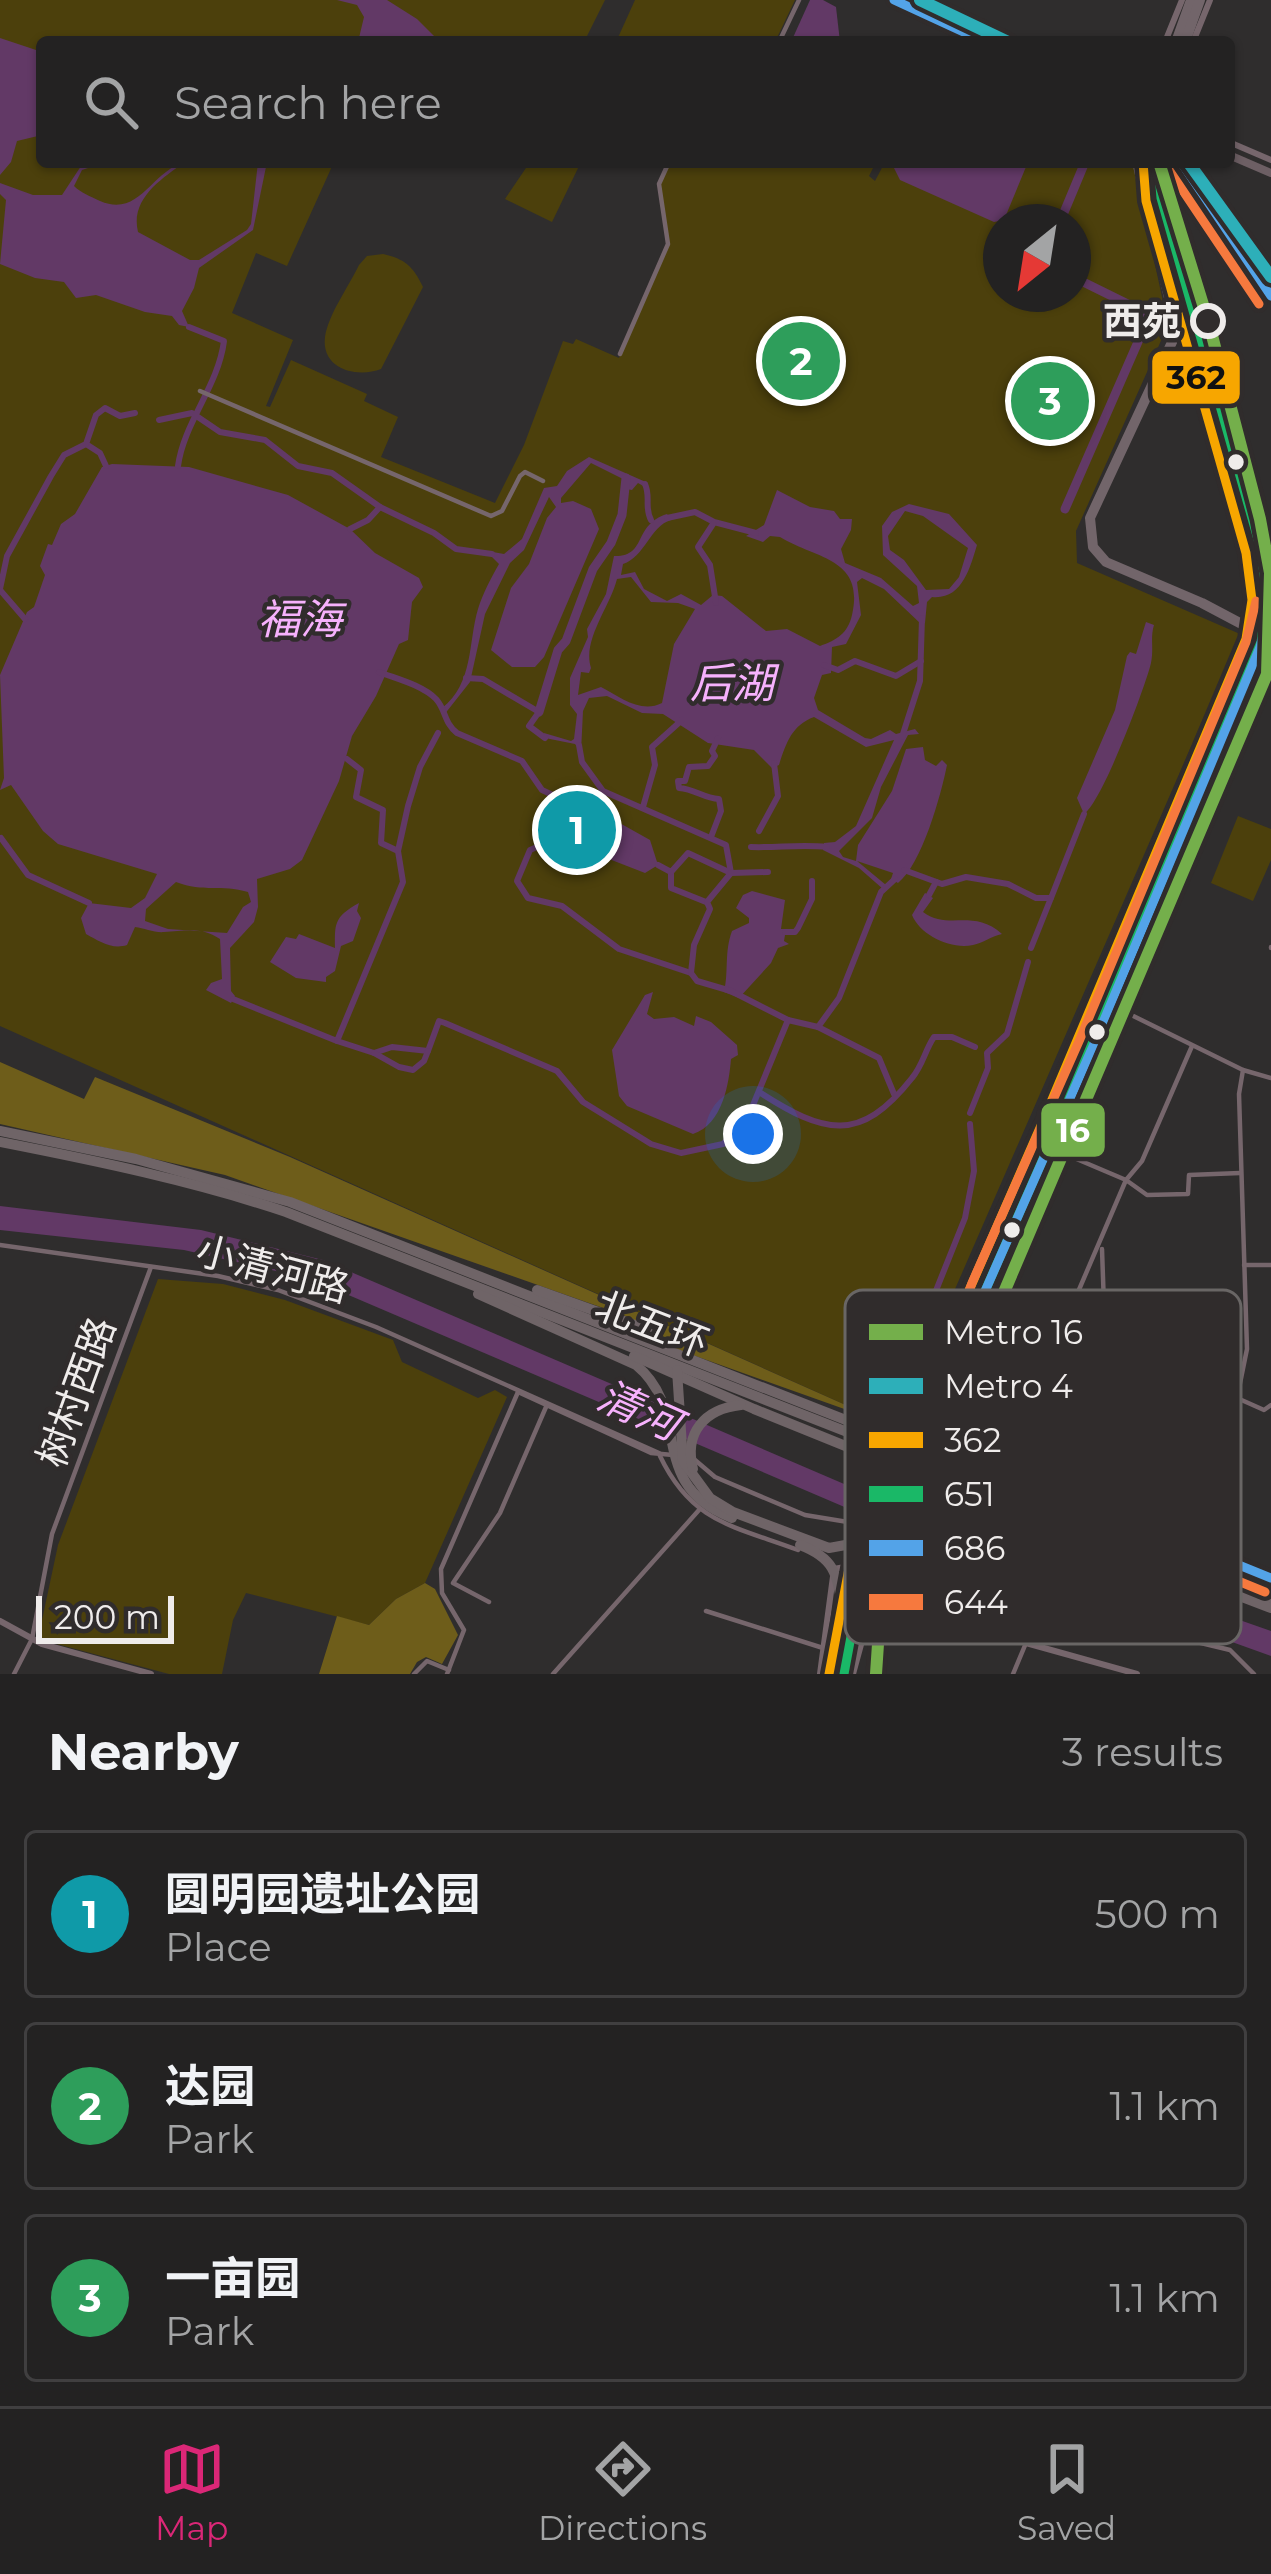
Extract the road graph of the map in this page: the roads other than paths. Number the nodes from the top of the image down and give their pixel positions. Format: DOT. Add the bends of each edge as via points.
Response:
graph roads {
  1 [pos="799,0"];
  2 [pos="894,0"];
  3 [pos="1182,0"];
  4 [pos="1196,0"];
  5 [pos="1210,0"];
  6 [pos="782,36"];
  7 [pos="972,36"];
  8 [pos="1167,36"];
  9 [pos="1186,36"];
  10 [pos="1188,36"];
  11 [pos="1235,145"];
  12 [pos="1235,158"];
  13 [pos="1271,160"];
  14 [pos="667,168"];
  15 [pos="1143,168"];
  16 [pos="1145,168"];
  17 [pos="1185,168"];
  18 [pos="1195,168"];
  19 [pos="1271,173"];
  20 [pos="1271,280"];
  21 [pos="1169,294"];
  22 [pos="1271,296"];
  23 [pos="620,354"];
  24 [pos="200,392"];
  25 [pos="543,482"];
  26 [pos="1271,604"];
  27 [pos="1268,636"];
  28 [pos="1267,654"];
  29 [pos="1195,775"];
  30 [pos="1112,1005"];
  31 [pos="1192,1046"];
  32 [pos="1243,1070"];
  33 [pos="1271,1078"];
  34 [pos="1051,1125"];
  35 [pos="0,1131"];
  36 [pos="0,1142"];
  37 [pos="1050,1148"];
  38 [pos="1242,1173"];
  39 [pos="1126,1180"];
  40 [pos="1101,1244"];
  41 [pos="0,1245"];
  42 [pos="396,1247"];
  43 [pos="1244,1264"];
  44 [pos="1271,1265"];
  45 [pos="152,1267"];
  46 [pos="983,1290"];
  47 [pos="983,1290"];
  48 [pos="986,1290"];
  49 [pos="990,1290"];
  50 [pos="1080,1290"];
  51 [pos="1104,1290"];
  52 [pos="531,1308"];
  53 [pos="1241,1378"];
  54 [pos="767,1388"];
  55 [pos="518,1392"];
  56 [pos="1241,1400"];
  57 [pos="1271,1406"];
  58 [pos="546,1407"];
  59 [pos="845,1415"];
  60 [pos="845,1418"];
  61 [pos="845,1432"];
  62 [pos="845,1440"];
  63 [pos="845,1447"];
  64 [pos="658,1453"];
  65 [pos="705,1493"];
  66 [pos="699,1510"];
  67 [pos="845,1524"];
  68 [pos="845,1545"];
  69 [pos="845,1568"];
  70 [pos="834,1569"];
  71 [pos="1241,1569"];
  72 [pos="1241,1570"];
  73 [pos="1271,1582"];
  74 [pos="1241,1586"];
  75 [pos="1241,1597"];
  76 [pos="1271,1598"];
  77 [pos="489,1602"];
  78 [pos="845,1603"];
  79 [pos="1271,1608"];
  80 [pos="706,1611"];
  81 [pos="845,1616"];
  82 [pos="0,1621"];
  83 [pos="827,1621"];
  84 [pos="845,1626"];
  85 [pos="32,1640"];
  86 [pos="859,1644"];
  87 [pos="1026,1644"];
  88 [pos="1030,1644"];
  89 [pos="1205,1644"];
  90 [pos="832,1653"];
  91 [pos="448,1672"];
  92 [pos="14,1674"];
  93 [pos="151,1674"];
  94 [pos="414,1674"];
  95 [pos="553,1674"];
  96 [pos="825,1674"];
  97 [pos="841,1674"];
  98 [pos="853,1674"];
  99 [pos="1013,1674"];
  100 [pos="1137,1674"];
  101 [pos="1254,1674"];
  1 -- 6 [label="street"];
  2 -- 7 [label="main road"];
  3 -- 8 [label="street"];
  4 -- 9 [label="highway"];
  5 -- 10 [label="street"];
  11 -- 13 [label="street"];
  12 -- 19 [label="main road"];
  14 -- 23 [label="street" via="658,184 668,244"];
  15 -- 21 [label="highway"];
  16 -- 29 [label="highway" via="1260,584 1255,641"];
  17 -- 22 [label="main road"];
  18 -- 20 [label="main road"];
  21 -- 27 [label="highway" via="1173,340 1090,518 1093,547 1106,562"];
  21 -- 29 [label="highway" via="1246,553 1252,600 1246,639"];
  24 -- 25 [label="street" via="491,516 525,472"];
  26 -- 27 [label="main road"];
  27 -- 28 [label="main road"];
  27 -- 37 [label="street"];
  28 -- 30 [label="street"];
  29 -- 34 [label="highway"];
  29 -- 46 [label="highway"];
  30 -- 31 [label="street"];
  30 -- 37 [label="street"];
  31 -- 32 [label="street"];
  31 -- 39 [label="street"];
  32 -- 33 [label="street"];
  32 -- 38 [label="street"];
  34 -- 37 [label="highway"];
  34 -- 47 [label="highway"];
  35 -- 42 [label="highway, 北五环" via="225,1181"];
  36 -- 42 [label="highway, 北五环" via="222,1190"];
  37 -- 39 [label="street"];
  37 -- 48 [label="street"];
  37 -- 49 [label="street"];
  38 -- 39 [label="street" via="1189,1175 1187,1194 1147,1195"];
  38 -- 43 [label="street"];
  39 -- 40 [label="street"];
  40 -- 50 [label="street"];
  40 -- 51 [label="street"];
  41 -- 45 [label="street, 小清河路"];
  42 -- 52 [label="highway, 北五环"];
  42 -- 54 [label="highway, 北五环"];
  42 -- 65 [label="highway" via="643,1328 678,1373 682,1461"];
  42 -- 78 [label="highway" via="652,1378 688,1486 719,1513 831,1561"];
  43 -- 44 [label="street"];
  43 -- 53 [label="street"];
  45 -- 55 [label="street, 小清河路" via="245,1281 323,1306"];
  45 -- 85 [label="street, 树村西路" via="52,1534"];
  52 -- 61 [label="highway, 北五环"];
  52 -- 63 [label="highway"];
  54 -- 59 [label="highway"];
  54 -- 60 [label="highway, 北五环"];
  55 -- 58 [label="street, 小清河路"];
  55 -- 64 [label="street, 小清河路"];
  55 -- 91 [label="street" via="440,1569 438,1585 464,1630"];
  56 -- 57 [label="street"];
  58 -- 64 [label="street, 小清河路"];
  58 -- 77 [label="street" via="500,1513 453,1583"];
  62 -- 65 [label="highway" via="764,1408 726,1406 693,1434 691,1462"];
  64 -- 66 [label="street"];
  64 -- 67 [label="street, 小清河路" via="693,1458 716,1477"];
  65 -- 68 [label="highway" via="829,1548"];
  66 -- 70 [label="street"];
  66 -- 95 [label="street"];
  69 -- 70 [label="street"];
  70 -- 83 [label="street"];
  71 -- 73 [label="street"];
  72 -- 73 [label="highway, 北五环"];
  74 -- 76 [label="highway, 北五环"];
  75 -- 79 [label="highway"];
  80 -- 90 [label="street"];
  81 -- 90 [label="highway"];
  82 -- 85 [label="street"];
  83 -- 84 [label="street"];
  83 -- 90 [label="street"];
  85 -- 92 [label="street, 树村西路"];
  85 -- 93 [label="street"];
  86 -- 98 [label="street"];
  87 -- 99 [label="street"];
  88 -- 100 [label="street"];
  89 -- 101 [label="street, 小清河路" via="1230,1650"];
  90 -- 96 [label="main road"];
  90 -- 97 [label="main road"];
  91 -- 94 [label="street" via="427,1661"];
}
